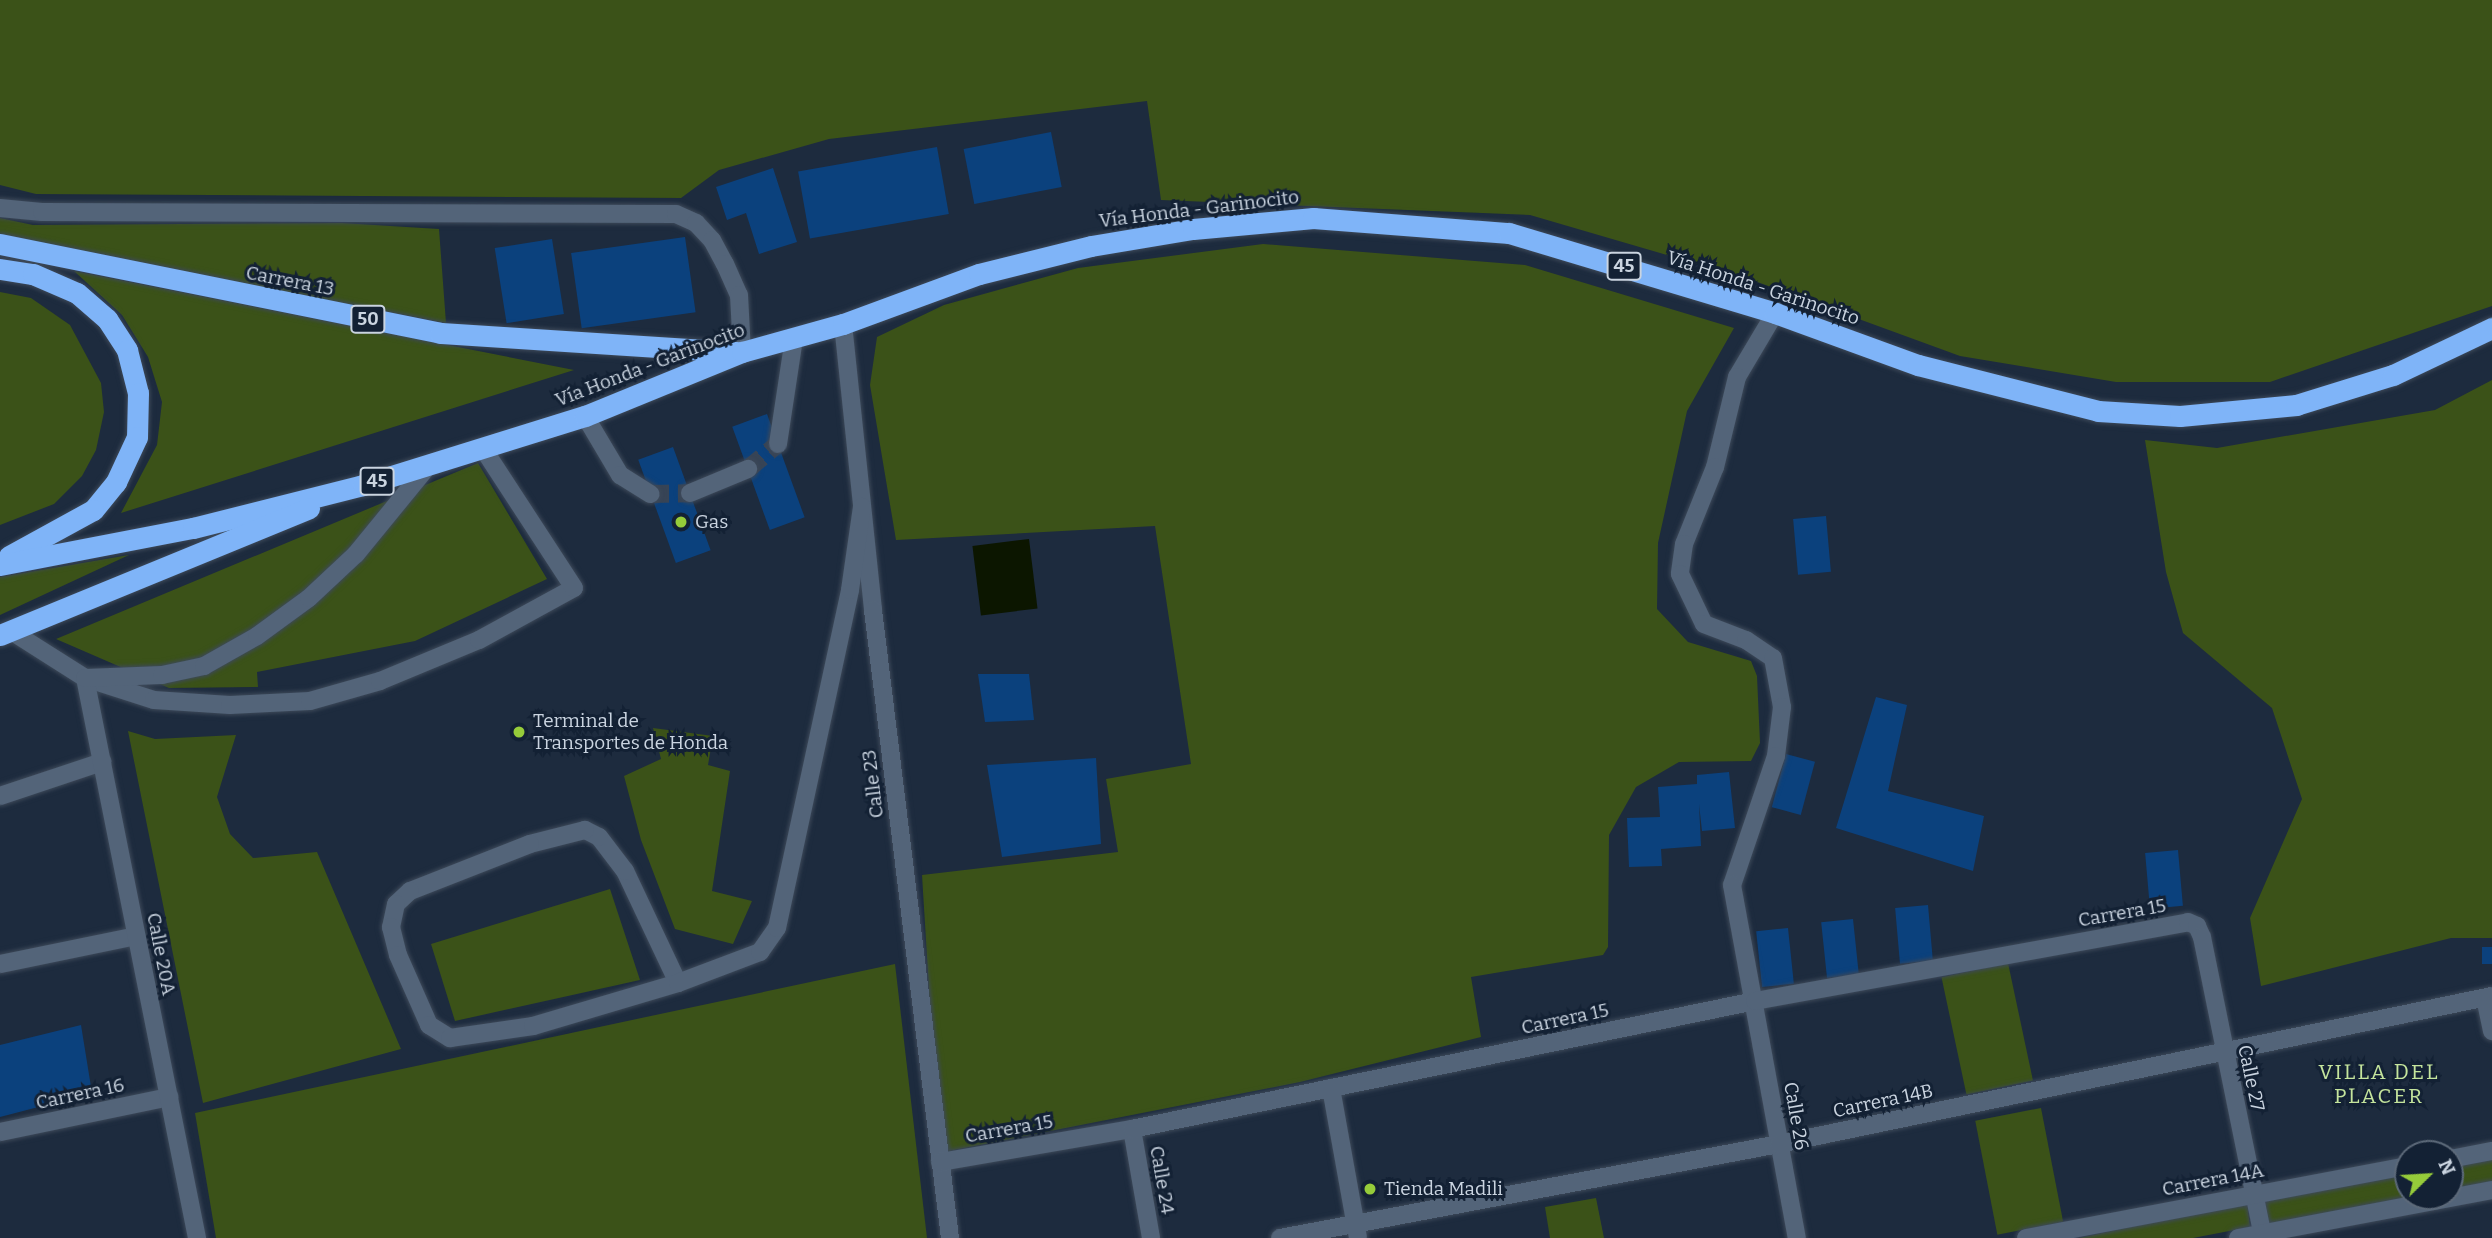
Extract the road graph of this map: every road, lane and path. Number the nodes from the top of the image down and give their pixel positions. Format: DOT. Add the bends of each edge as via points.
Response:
graph roads {
  1 [pos="0,208"];
  2 [pos="0,244"];
  3 [pos="0,269"];
  4 [pos="1775,313"];
  5 [pos="843,324"];
  6 [pos="2492,328"];
  7 [pos="794,338"];
  8 [pos="742,352"];
  9 [pos="584,416"];
  10 [pos="778,444"];
  11 [pos="484,450"];
  12 [pos="428,466"];
  13 [pos="748,469"];
  14 [pos="363,485"];
  15 [pos="690,493"];
  16 [pos="651,494"];
  17 [pos="862,507"];
  18 [pos="0,563"];
  19 [pos="5,633"];
  20 [pos="85,678"];
  21 [pos="102,762"];
  22 [pos="0,796"];
  23 [pos="2197,926"];
  24 [pos="136,936"];
  25 [pos="0,964"];
  26 [pos="678,983"];
  27 [pos="2489,997"];
  28 [pos="1755,1001"];
  29 [pos="2492,1031"];
  30 [pos="2224,1051"];
  31 [pos="1331,1088"];
  32 [pos="169,1097"];
  33 [pos="1132,1129"];
  34 [pos="0,1132"];
  35 [pos="1779,1144"];
  36 [pos="2492,1151"];
  37 [pos="2464,1156"];
  38 [pos="940,1162"];
  39 [pos="2394,1168"];
  40 [pos="2492,1190"];
  41 [pos="2254,1193"];
  42 [pos="1356,1231"];
  43 [pos="2262,1236"];
  44 [pos="197,1238"];
  45 [pos="950,1238"];
  46 [pos="1151,1238"];
  47 [pos="1280,1238"];
  48 [pos="1797,1238"];
  49 [pos="2026,1238"];
  50 [pos="2238,1238"];
  1 -- 8 [label="street" via="41,212 676,214 704,231 725,264 739,295"];
  2 -- 8 [label="highway, Carrera 13 / 50" via="440,333"];
  3 -- 18 [label="highway" via="33,274 77,293 107,319 127,350 138,393 137,437 116,482 93,510"];
  4 -- 5 [label="highway, Vía Honda - Garinocito / 45" via="1509,233 1313,218 1193,229 1091,246 979,274"];
  4 -- 6 [label="highway, Vía Honda - Garinocito / 45" via="1918,365 2045,400 2098,411 2180,416 2296,405 2393,375"];
  4 -- 28 [label="street, Calle 26" via="1737,377 1715,467 1684,544 1680,574 1704,624 1746,640 1773,658 1782,707 1776,756 1732,885"];
  5 -- 7 [label="highway, Vía Honda - Garinocito / 45"];
  5 -- 17 [label="street, Calle 23"];
  7 -- 8 [label="highway, Vía Honda - Garinocito / 45"];
  7 -- 10 [label="street"];
  8 -- 9 [label="highway, Vía Honda - Garinocito / 45"];
  9 -- 11 [label="highway, Vía Honda - Garinocito / 45"];
  9 -- 16 [label="street" via="620,475"];
  11 -- 12 [label="highway, Vía Honda - Garinocito / 45"];
  11 -- 20 [label="street" via="574,588 479,640 380,681 310,701 230,705 154,700"];
  12 -- 14 [label="highway, Vía Honda - Garinocito / 45"];
  12 -- 20 [label="street" via="356,554 309,598 257,636 204,666 162,675"];
  13 -- 15 [label="street"];
  14 -- 18 [label="highway, Vía Honda - Garinocito / 45" via="193,528"];
  14 -- 19 [label="highway"];
  17 -- 26 [label="street" via="850,590 776,928 760,951"];
  17 -- 38 [label="street, Calle 23"];
  19 -- 20 [label="street"];
  20 -- 21 [label="street, Calle 20A"];
  21 -- 22 [label="street"];
  21 -- 24 [label="street, Calle 20A"];
  23 -- 28 [label="street, Carrera 15" via="2188,922"];
  23 -- 30 [label="street, Calle 27"];
  24 -- 25 [label="street"];
  24 -- 32 [label="street, Calle 20A"];
  26 -- 26 [label="street" via="625,871 599,837 585,830 530,844 410,891 396,904 391,927 398,955 429,1025 450,1038 533,1026"];
  27 -- 29 [label="street"];
  27 -- 30 [label="street, Carrera 14B"];
  28 -- 31 [label="street, Carrera 15"];
  28 -- 35 [label="street, Calle 26"];
  30 -- 35 [label="street, Carrera 14B"];
  30 -- 41 [label="street, Calle 27"];
  31 -- 33 [label="street, Carrera 15"];
  31 -- 42 [label="street"];
  32 -- 34 [label="street, Carrera 16"];
  32 -- 44 [label="street, Calle 20A"];
  33 -- 38 [label="street, Carrera 15"];
  33 -- 46 [label="street, Calle 24"];
  35 -- 42 [label="street, Carrera 14B"];
  35 -- 48 [label="street, Calle 26"];
  36 -- 37 [label="street"];
  38 -- 45 [label="street, Calle 23"];
  39 -- 41 [label="street, Carrera 14A"];
  40 -- 43 [label="street"];
  41 -- 43 [label="street, Calle 27"];
  41 -- 49 [label="street, Carrera 14A"];
  42 -- 47 [label="street, Carrera 14B"];
  43 -- 50 [label="street"];
}
